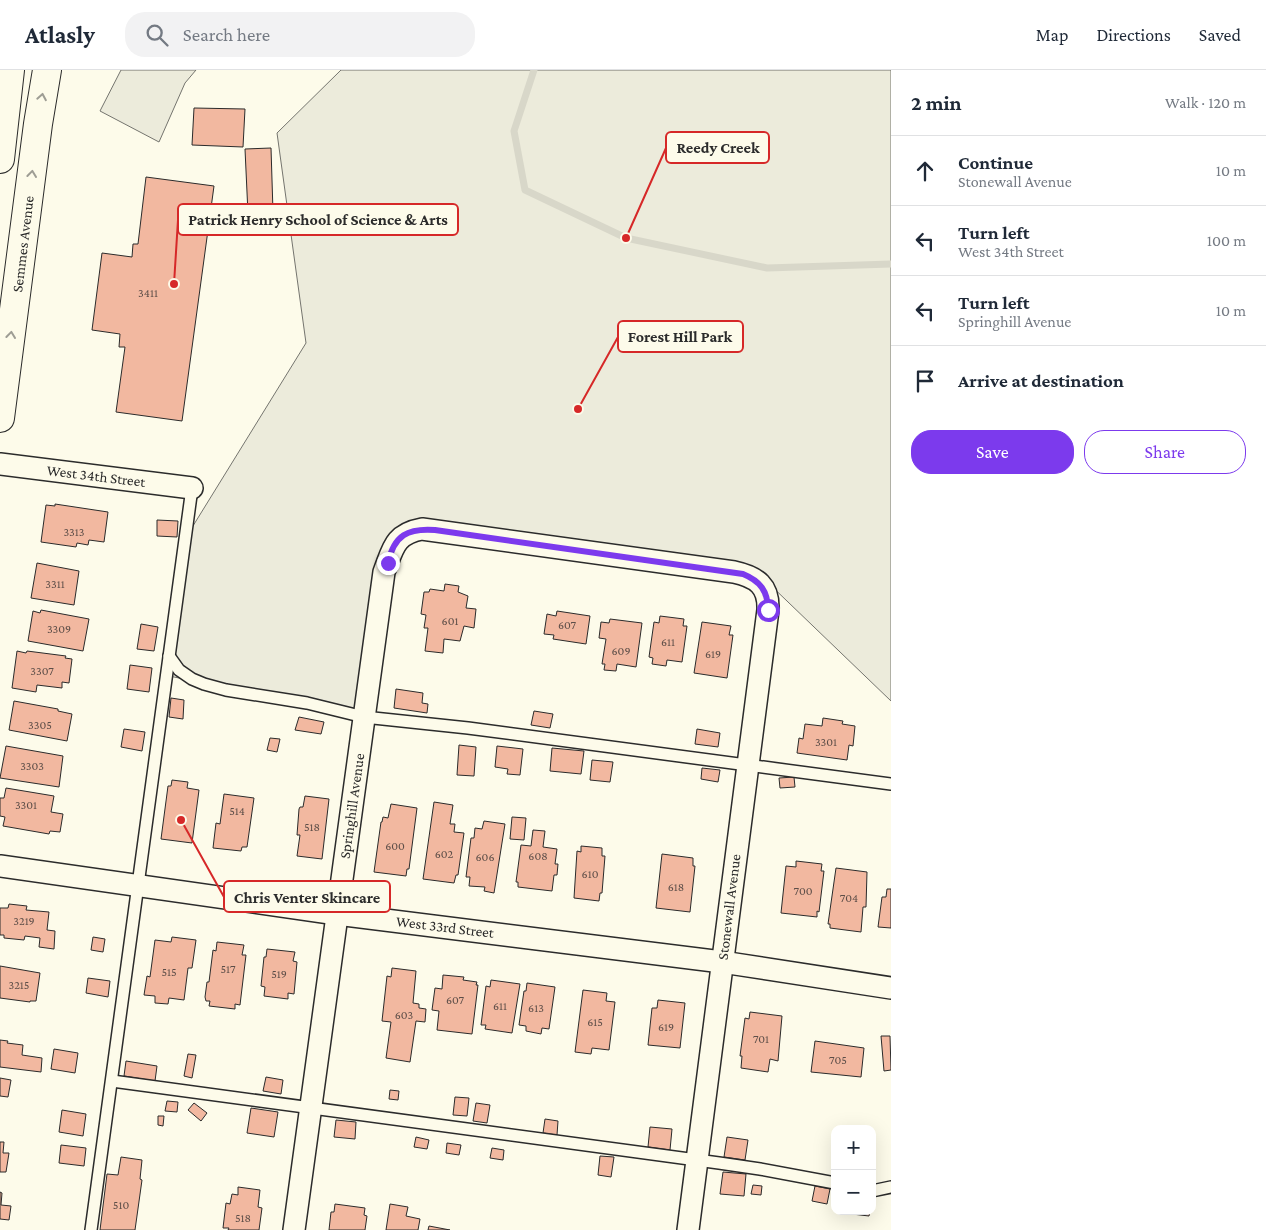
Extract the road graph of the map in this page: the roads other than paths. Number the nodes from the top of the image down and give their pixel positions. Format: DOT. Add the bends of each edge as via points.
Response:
graph roads {
  1 [pos="10,70"];
  2 [pos="47,70"];
  3 [pos="0,159"];
  4 [pos="0,418"];
  5 [pos="0,464"];
  6 [pos="192,488"];
  7 [pos="762,585"];
  8 [pos="169,656"];
  9 [pos="364,716"];
  10 [pos="748,764"];
  11 [pos="891,784"];
  12 [pos="0,866"];
  13 [pos="137,885"];
  14 [pos="337,914"];
  15 [pos="722,962"];
  16 [pos="891,988"];
  17 [pos="112,1081"];
  18 [pos="312,1107"];
  19 [pos="698,1160"];
  20 [pos="831,1182"];
  21 [pos="891,1187"];
  22 [pos="876,1190"];
  23 [pos="91,1230"];
  24 [pos="294,1230"];
  25 [pos="688,1230"];
  1 -- 3 [label="main road"];
  4 -- 2 [label="main road, Semmes Avenue, one-way"];
  5 -- 6 [label="street, West 34th Street"];
  6 -- 8 [label="lane"];
  7 -- 9 [label="street, Springhill Avenue" via="754,578 734,572 435,530 412,531 402,536 390,554 384,572"];
  7 -- 10 [label="street, Stonewall Avenue" via="768,610"];
  8 -- 9 [label="lane" via="179,670 204,684"];
  8 -- 13 [label="lane"];
  9 -- 10 [label="lane"];
  9 -- 14 [label="street, Springhill Avenue"];
  10 -- 11 [label="lane"];
  10 -- 15 [label="street, Stonewall Avenue"];
  12 -- 13 [label="street, West 33rd Street"];
  13 -- 14 [label="street, West 33rd Street"];
  13 -- 17 [label="lane"];
  14 -- 15 [label="street, West 33rd Street"];
  14 -- 18 [label="street, Springhill Avenue"];
  15 -- 16 [label="street, West 33rd Street"];
  15 -- 19 [label="street, Stonewall Avenue"];
  17 -- 18 [label="lane"];
  17 -- 23 [label="lane"];
  18 -- 19 [label="lane"];
  18 -- 24 [label="street, Springhill Avenue"];
  19 -- 20 [label="lane"];
  19 -- 25 [label="street, Stonewall Avenue"];
  21 -- 22 [label="lane"];
}
